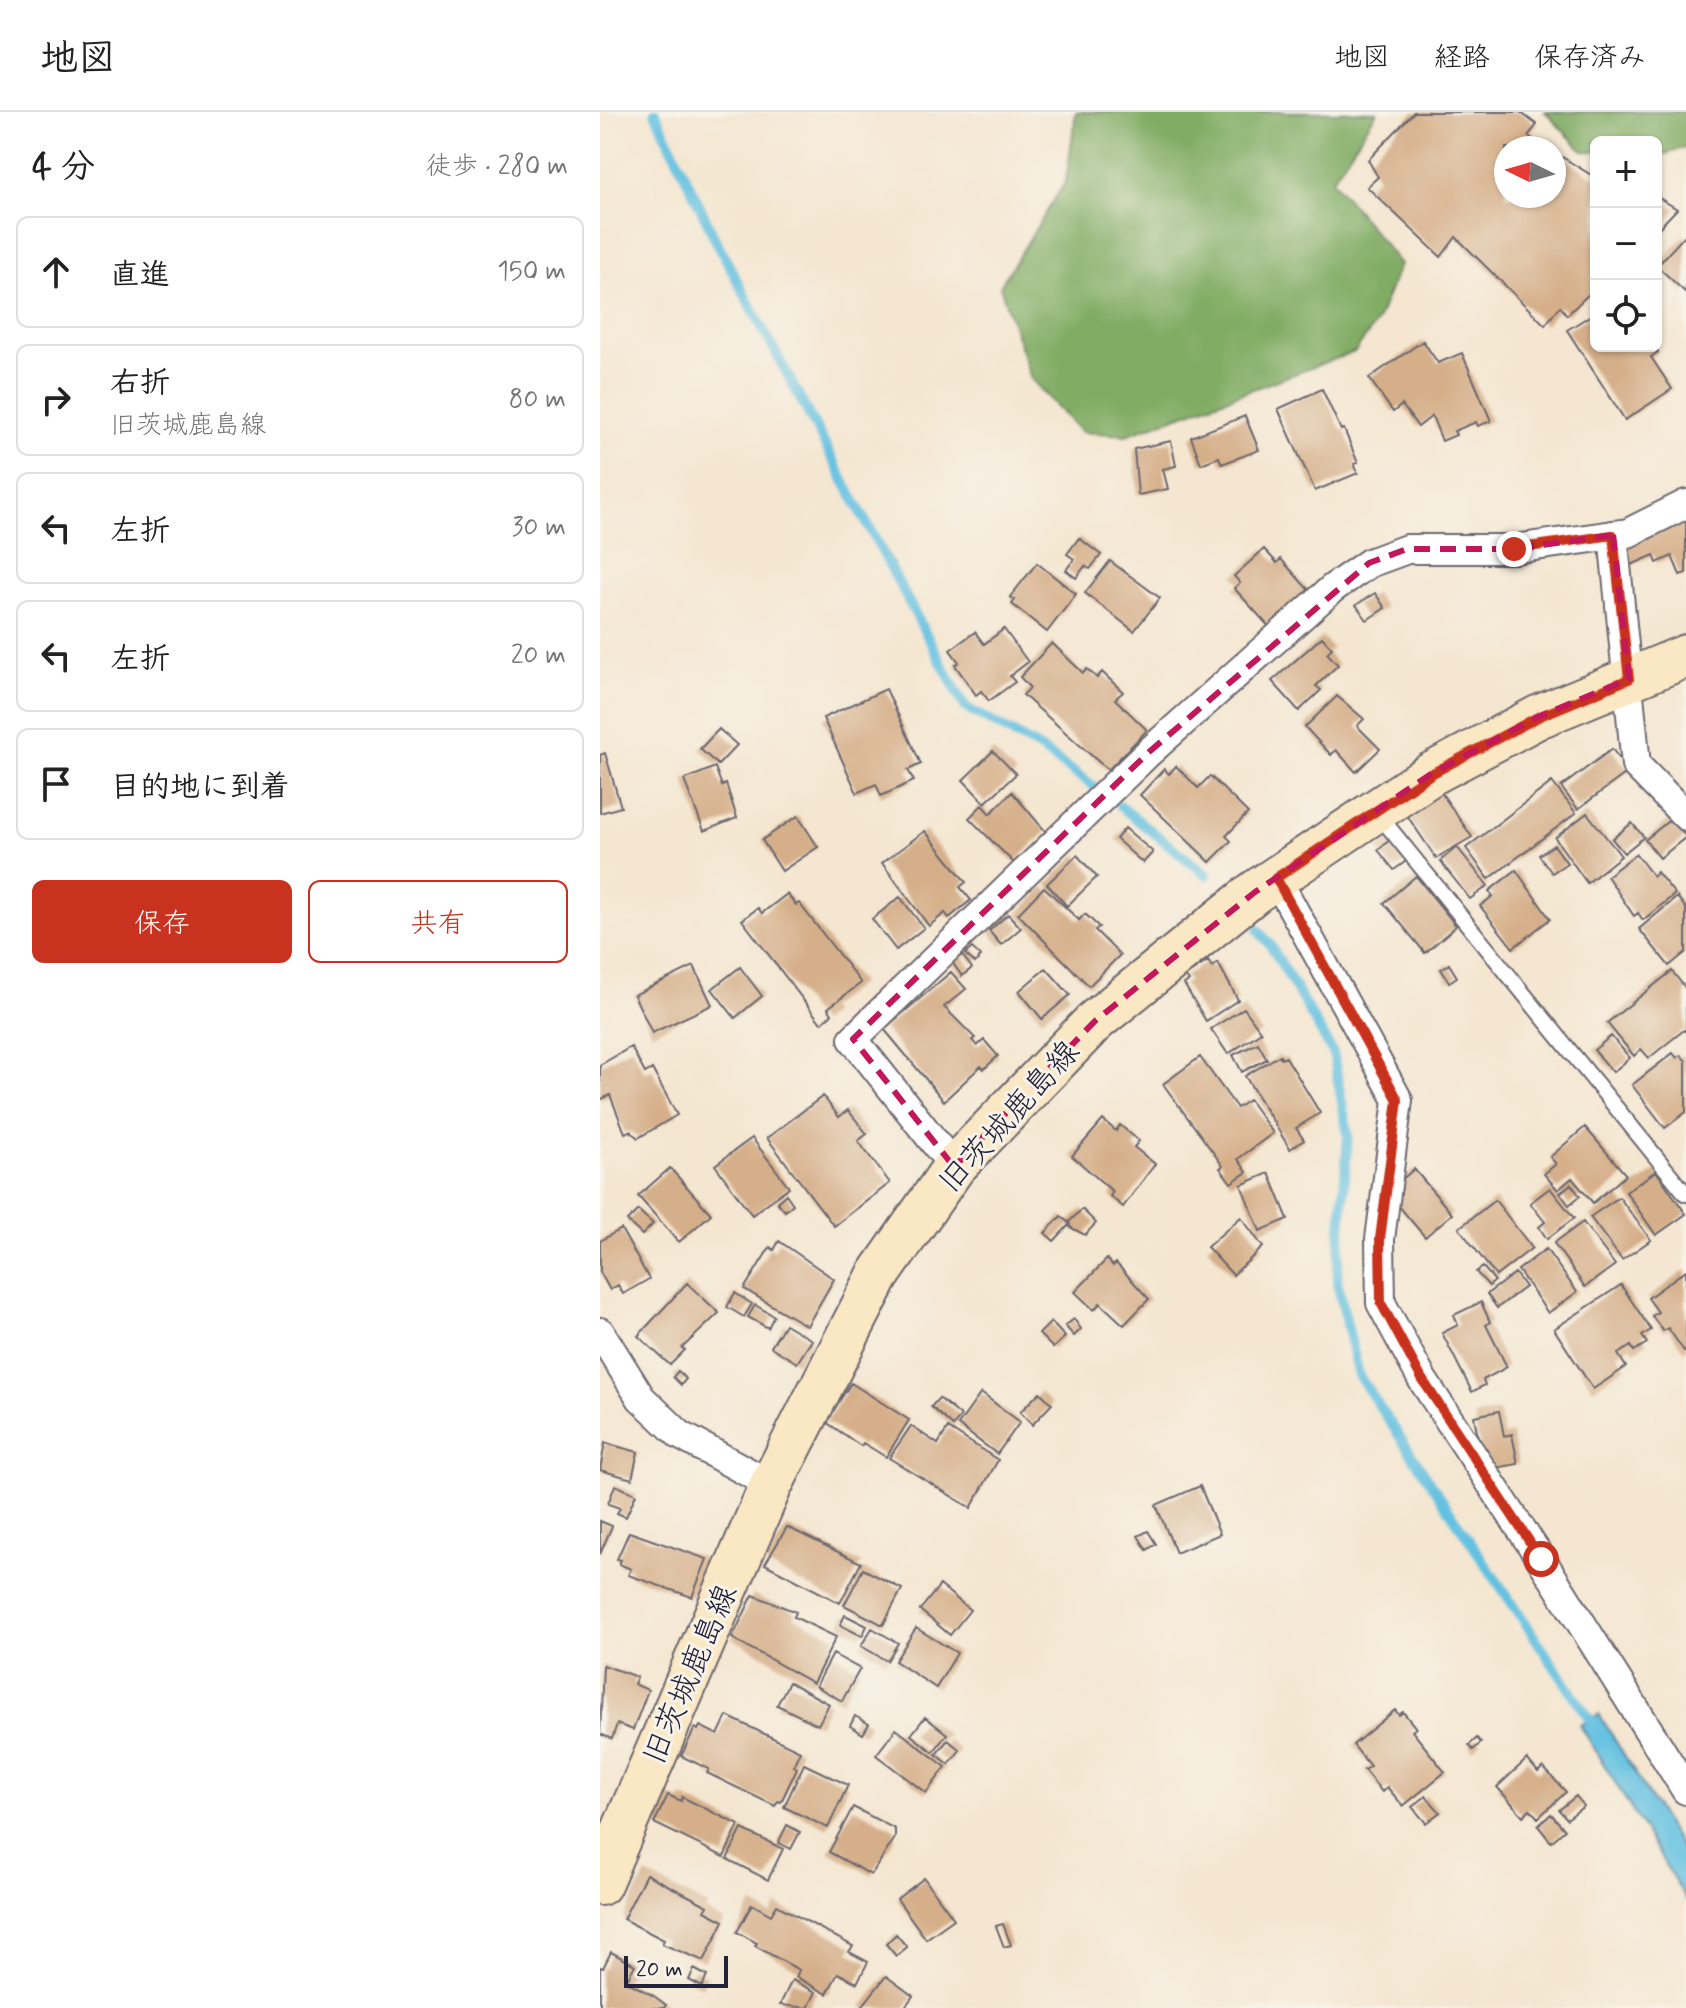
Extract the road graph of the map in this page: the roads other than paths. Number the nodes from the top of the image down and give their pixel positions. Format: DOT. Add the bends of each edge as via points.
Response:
graph roads {
  1 [pos="1686,504"];
  2 [pos="1613,535"];
  3 [pos="1686,656"];
  4 [pos="1629,679"];
  5 [pos="1375,811"];
  6 [pos="1686,816"];
  7 [pos="1276,878"];
  8 [pos="954,1167"];
  9 [pos="1686,1194"];
  10 [pos="600,1332"];
  11 [pos="771,1485"];
  12 [pos="1686,1790"];
  13 [pos="600,1884"];
  1 -- 2 [label="street" via="1628,533"];
  2 -- 4 [label="street"];
  2 -- 8 [label="street" via="1514,549 1407,549 1369,563 1333,588 1149,752 853,1039"];
  3 -- 4 [label="street, 旧茨城鹿島線"];
  4 -- 5 [label="street, 旧茨城鹿島線" via="1538,717 1431,774"];
  4 -- 6 [label="street" via="1636,765"];
  5 -- 7 [label="street, 旧茨城鹿島線"];
  5 -- 9 [label="lane"];
  7 -- 8 [label="street, 旧茨城鹿島線" via="1095,1021"];
  7 -- 12 [label="street" via="1398,1100 1380,1239 1381,1303 1422,1379"];
  8 -- 11 [label="street, 旧茨城鹿島線" via="878,1276"];
  10 -- 11 [label="street" via="641,1398 680,1435"];
  11 -- 13 [label="street, 旧茨城鹿島線"];
}
